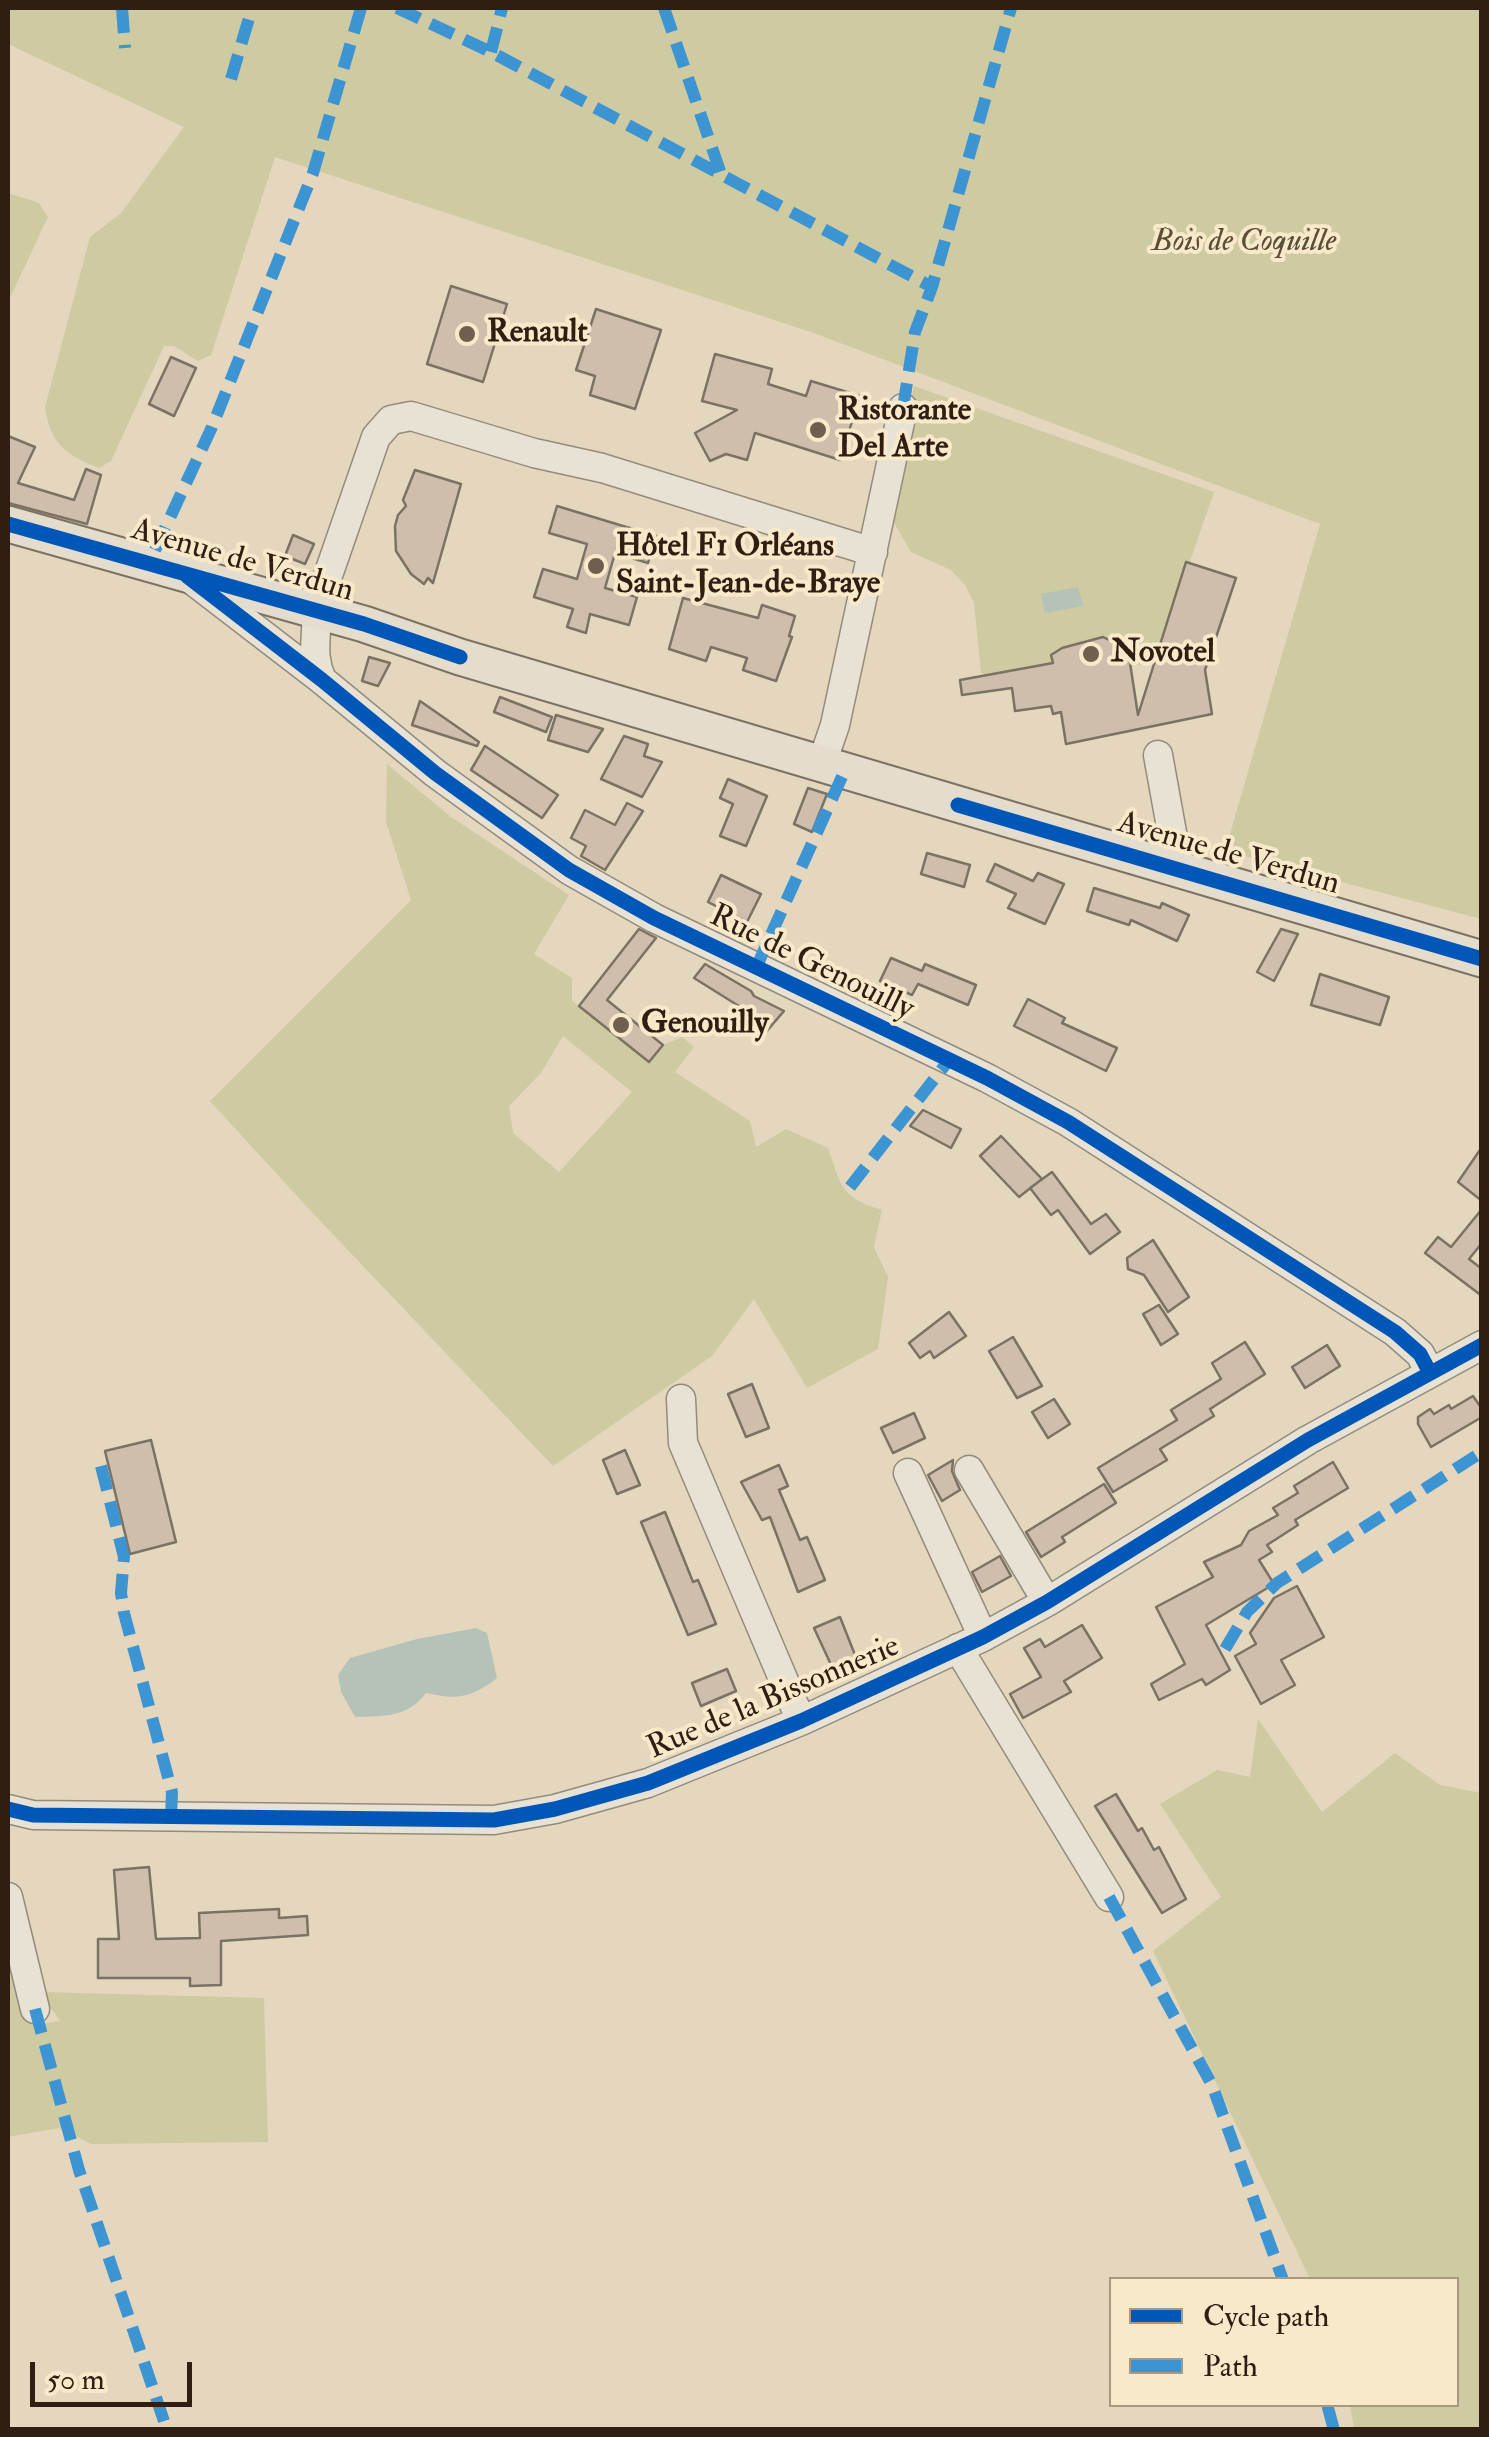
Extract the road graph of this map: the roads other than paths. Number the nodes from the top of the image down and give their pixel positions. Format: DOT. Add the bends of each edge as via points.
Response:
graph roads {
  1 [pos="903,408"];
  2 [pos="8,524"];
  3 [pos="873,552"];
  4 [pos="187,576"];
  5 [pos="316,610"];
  6 [pos="311,672"];
  7 [pos="1158,756"];
  8 [pos="822,763"];
  9 [pos="1170,867"];
  10 [pos="1482,959"];
  11 [pos="1482,1345"];
  12 [pos="1429,1371"];
  13 [pos="681,1399"];
  14 [pos="969,1470"];
  15 [pos="908,1474"];
  16 [pos="1047,1602"];
  17 [pos="970,1643"];
  18 [pos="801,1721"];
  19 [pos="8,1809"];
  20 [pos="1110,1896"];
  21 [pos="8,1897"];
  22 [pos="35,2009"];
  1 -- 3 [label="street"];
  2 -- 4 [label="main road, Avenue de Verdun"];
  3 -- 5 [label="street" via="411,416 391,420 376,437"];
  3 -- 8 [label="street"];
  4 -- 5 [label="main road, Avenue de Verdun"];
  4 -- 6 [label="street, Rue de Genouilly"];
  5 -- 6 [label="street"];
  5 -- 8 [label="main road, Avenue de Verdun"];
  6 -- 12 [label="street, Rue de Genouilly" via="435,774 568,870 1068,1122 1395,1332"];
  7 -- 9 [label="street" via="1173,838"];
  8 -- 9 [label="main road, Avenue de Verdun"];
  9 -- 10 [label="main road, Avenue de Verdun"];
  11 -- 12 [label="street, Rue de la Bissonnerie"];
  12 -- 16 [label="street, Rue de la Bissonnerie"];
  13 -- 18 [label="street" via="683,1443"];
  14 -- 16 [label="street"];
  15 -- 17 [label="street"];
  16 -- 17 [label="street, Rue de la Bissonnerie"];
  17 -- 18 [label="street, Rue de la Bissonnerie"];
  17 -- 20 [label="street"];
  18 -- 19 [label="street, Rue de la Bissonnerie" via="648,1783 494,1820 34,1815"];
  21 -- 22 [label="street"];
}
